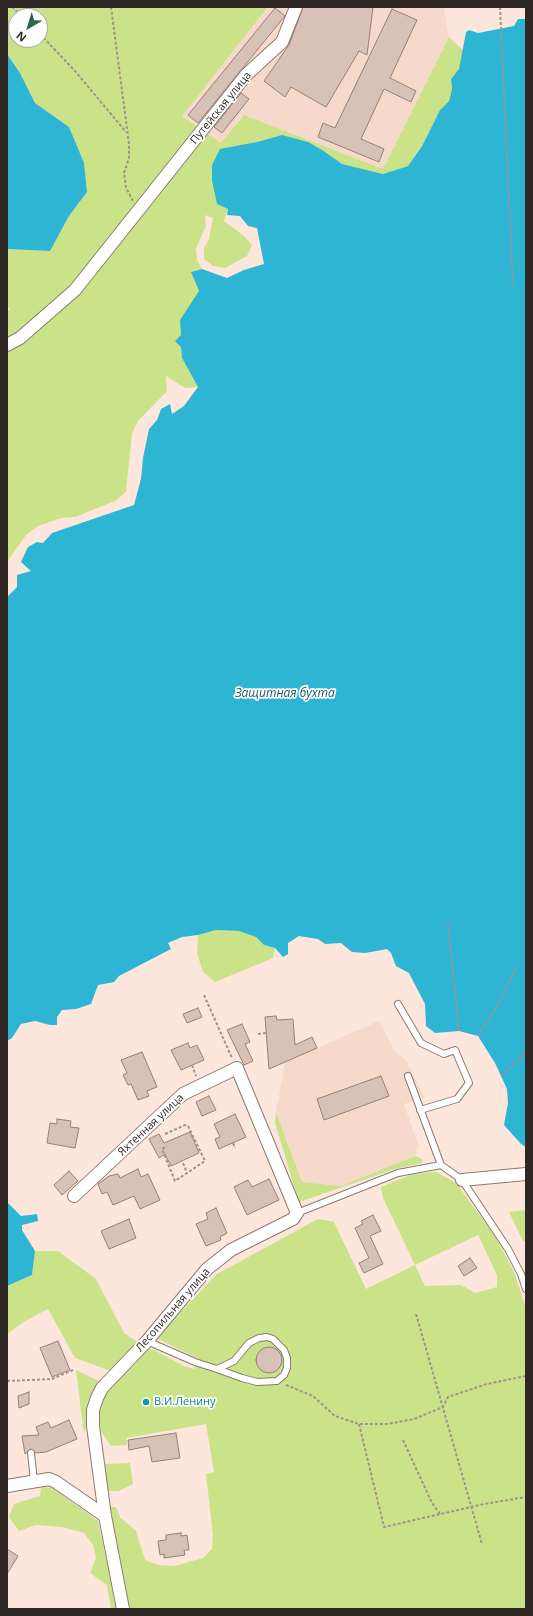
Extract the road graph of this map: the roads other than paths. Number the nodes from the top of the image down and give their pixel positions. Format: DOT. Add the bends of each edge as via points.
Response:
graph roads {
  1 [pos="296,7"];
  2 [pos="7,345"];
  3 [pos="398,1004"];
  4 [pos="408,1076"];
  5 [pos="420,1110"];
  6 [pos="441,1165"];
  7 [pos="526,1174"];
  8 [pos="462,1180"];
  9 [pos="74,1196"];
  10 [pos="297,1213"];
  11 [pos="526,1290"];
  12 [pos="147,1340"];
  13 [pos="217,1369"];
  14 [pos="31,1453"];
  15 [pos="34,1481"];
  16 [pos="7,1486"];
  17 [pos="105,1516"];
  18 [pos="123,1609"];
  1 -- 2 [label="street, Путейская улица" via="282,42 246,75 75,290 20,338"];
  3 -- 5 [label="lane" via="421,1043 444,1054 455,1050 469,1083 457,1099"];
  4 -- 5 [label="lane"];
  5 -- 6 [label="lane"];
  6 -- 8 [label="lane"];
  6 -- 10 [label="lane, Лесопильная улица" via="398,1173"];
  7 -- 8 [label="street"];
  8 -- 11 [label="lane" via="508,1249"];
  9 -- 10 [label="street, Яхтенная улица" via="183,1094 237,1068"];
  10 -- 12 [label="street, Лесопильная улица" via="293,1219 231,1250 207,1269"];
  12 -- 13 [label="lane" via="194,1362"];
  12 -- 17 [label="street, Лесопильная улица" via="102,1388 93,1410"];
  13 -- 13 [label="lane" via="234,1361 249,1343 260,1338 273,1338 287,1358 284,1375 277,1381 257,1382"];
  14 -- 15 [label="lane"];
  15 -- 16 [label="street"];
  15 -- 17 [label="street" via="49,1479 56,1482"];
  17 -- 18 [label="street, Лесопильная улица"];
}
